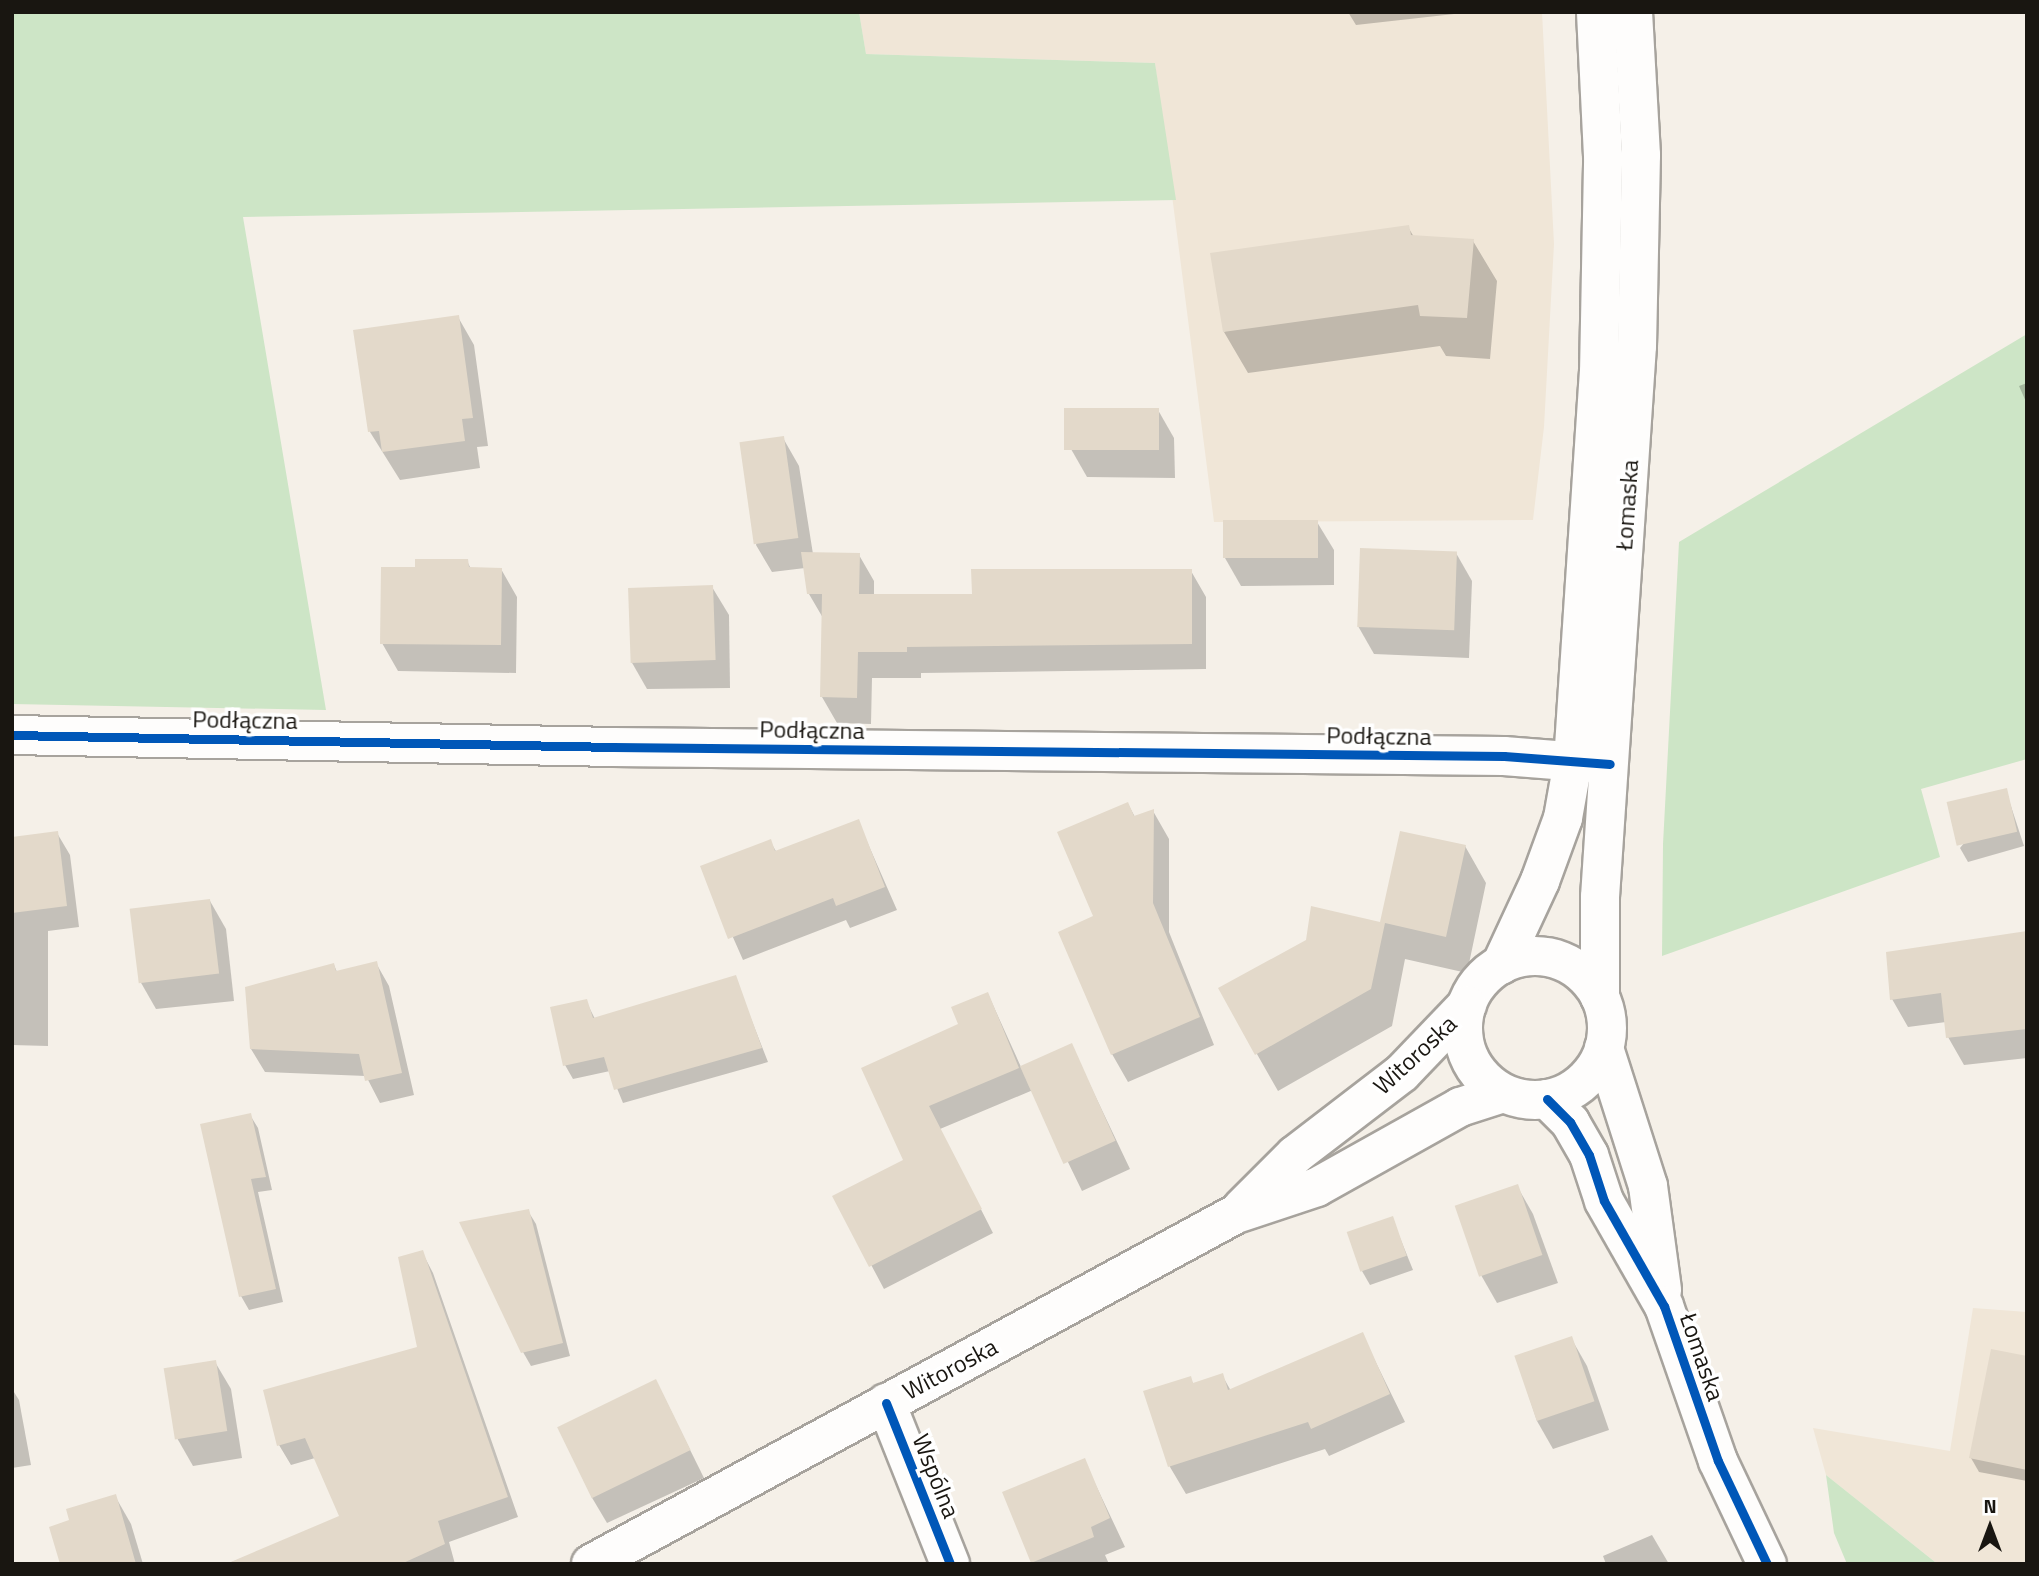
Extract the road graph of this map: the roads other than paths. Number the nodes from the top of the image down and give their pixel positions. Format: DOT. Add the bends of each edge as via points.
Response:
graph roads {
  1 [pos="1596,12"];
  2 [pos="1633,12"];
  3 [pos="12,734"];
  4 [pos="1592,763"];
  5 [pos="1501,965"];
  6 [pos="1600,997"];
  7 [pos="1467,1005"];
  8 [pos="1604,1048"];
  9 [pos="1503,1093"];
  10 [pos="1547,1099"];
  11 [pos="1236,1214"];
  12 [pos="1664,1306"];
  13 [pos="886,1403"];
  14 [pos="591,1564"];
  15 [pos="950,1564"];
  16 [pos="1767,1564"];
  1 -- 4 [label="main road, Łomaska" via="1603,156"];
  2 -- 4 [label="main road, Łomaska" via="1641,155 1637,346"];
  3 -- 4 [label="main road, Podłączna" via="612,747 1504,756"];
  4 -- 5 [label="main road, Witoroska" via="1563,818"];
  4 -- 6 [label="main road, Łomaska"];
  5 -- 6 [label="main road" via="1518,958 1557,960 1575,969"];
  5 -- 7 [label="main road, Witoroska" via="1486,975"];
  6 -- 8 [label="main road" via="1605,1013"];
  7 -- 9 [label="main road, Witoroska" via="1466,1049 1480,1074"];
  7 -- 11 [label="main road, Witoroska" via="1402,1073 1295,1155"];
  8 -- 10 [label="main road" via="1577,1087"];
  8 -- 12 [label="main road, Łomaska" via="1648,1186"];
  9 -- 10 [label="main road, Witoroska"];
  9 -- 11 [label="main road, Witoroska" via="1460,1107 1317,1187"];
  10 -- 12 [label="main road, Łomaska" via="1570,1122 1589,1155 1604,1201"];
  11 -- 13 [label="main road, Witoroska"];
  12 -- 16 [label="main road, Łomaska" via="1718,1461"];
  13 -- 14 [label="main road, Witoroska"];
  13 -- 15 [label="main road, Wspólna"];
}
